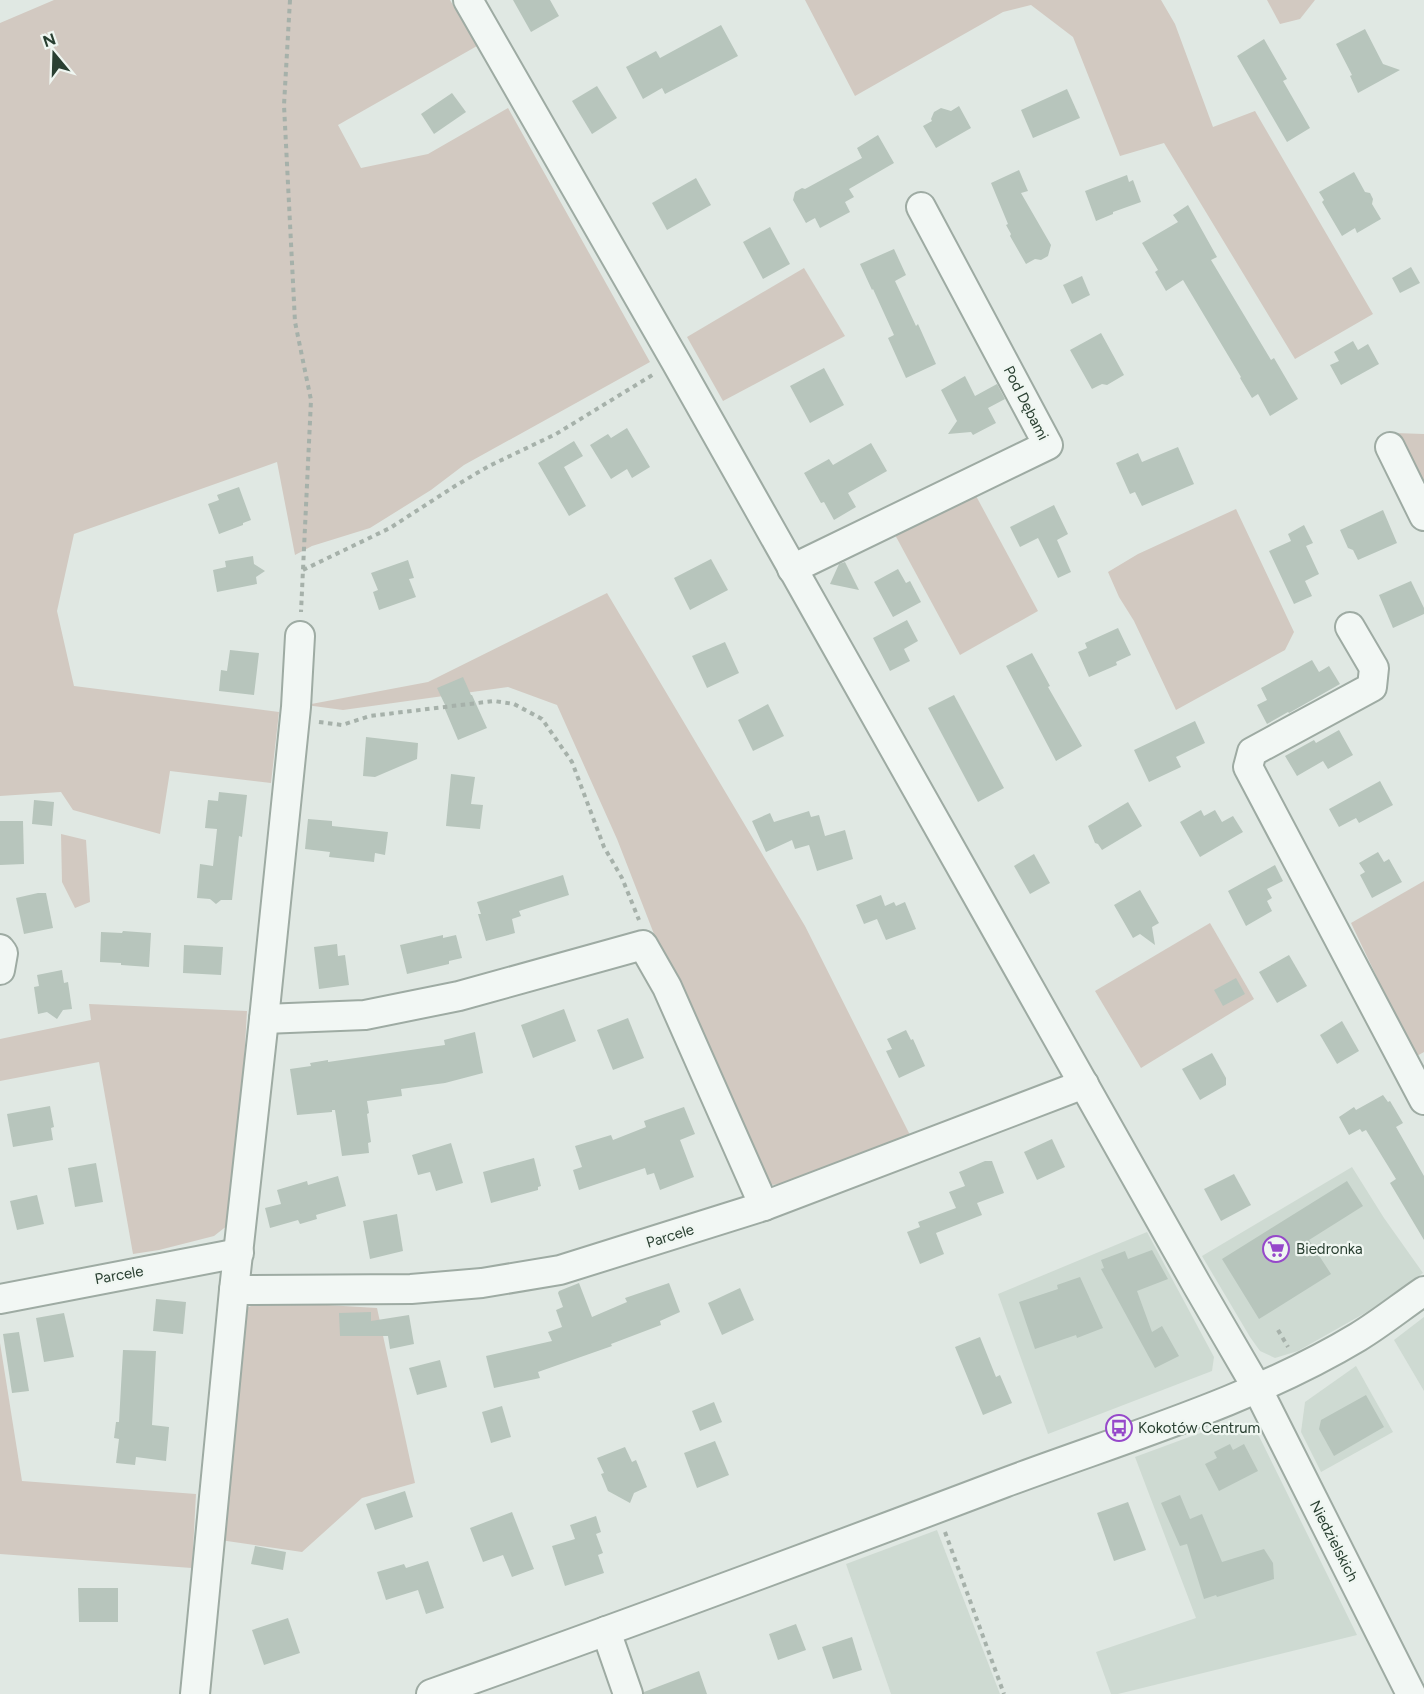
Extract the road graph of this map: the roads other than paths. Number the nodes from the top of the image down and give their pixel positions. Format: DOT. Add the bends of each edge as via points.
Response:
graph roads {
  1 [pos="468,0"];
  2 [pos="921,207"];
  3 [pos="1390,447"];
  4 [pos="1424,516"];
  5 [pos="792,569"];
  6 [pos="1350,627"];
  7 [pos="300,636"];
  8 [pos="0,949"];
  9 [pos="0,970"];
  10 [pos="264,1019"];
  11 [pos="1084,1084"];
  12 [pos="1424,1100"];
  13 [pos="764,1206"];
  14 [pos="239,1253"];
  15 [pos="234,1290"];
  16 [pos="1424,1291"];
  17 [pos="0,1299"];
  18 [pos="1257,1388"];
  19 [pos="606,1631"];
  20 [pos="195,1694"];
  21 [pos="431,1694"];
  22 [pos="628,1694"];
  23 [pos="1411,1694"];
  1 -- 5 [label="street, Niedzielskich"];
  2 -- 5 [label="street, Pod Dębami" via="1048,445"];
  3 -- 4 [label="street"];
  5 -- 11 [label="street, Niedzielskich"];
  6 -- 12 [label="street" via="1374,668 1372,687 1252,752 1248,767"];
  7 -- 10 [label="street"];
  8 -- 9 [label="street"];
  10 -- 13 [label="street" via="365,1015 459,996 643,945 667,987"];
  10 -- 14 [label="street"];
  11 -- 13 [label="street, Parcele"];
  11 -- 18 [label="street, Niedzielskich"];
  13 -- 15 [label="street, Parcele" via="560,1270 482,1283 411,1289"];
  14 -- 15 [label="street"];
  14 -- 17 [label="street, Parcele"];
  15 -- 20 [label="street"];
  16 -- 18 [label="street" via="1355,1339"];
  18 -- 19 [label="street"];
  18 -- 23 [label="street, Niedzielskich"];
  19 -- 21 [label="street"];
  19 -- 22 [label="street"];
}
